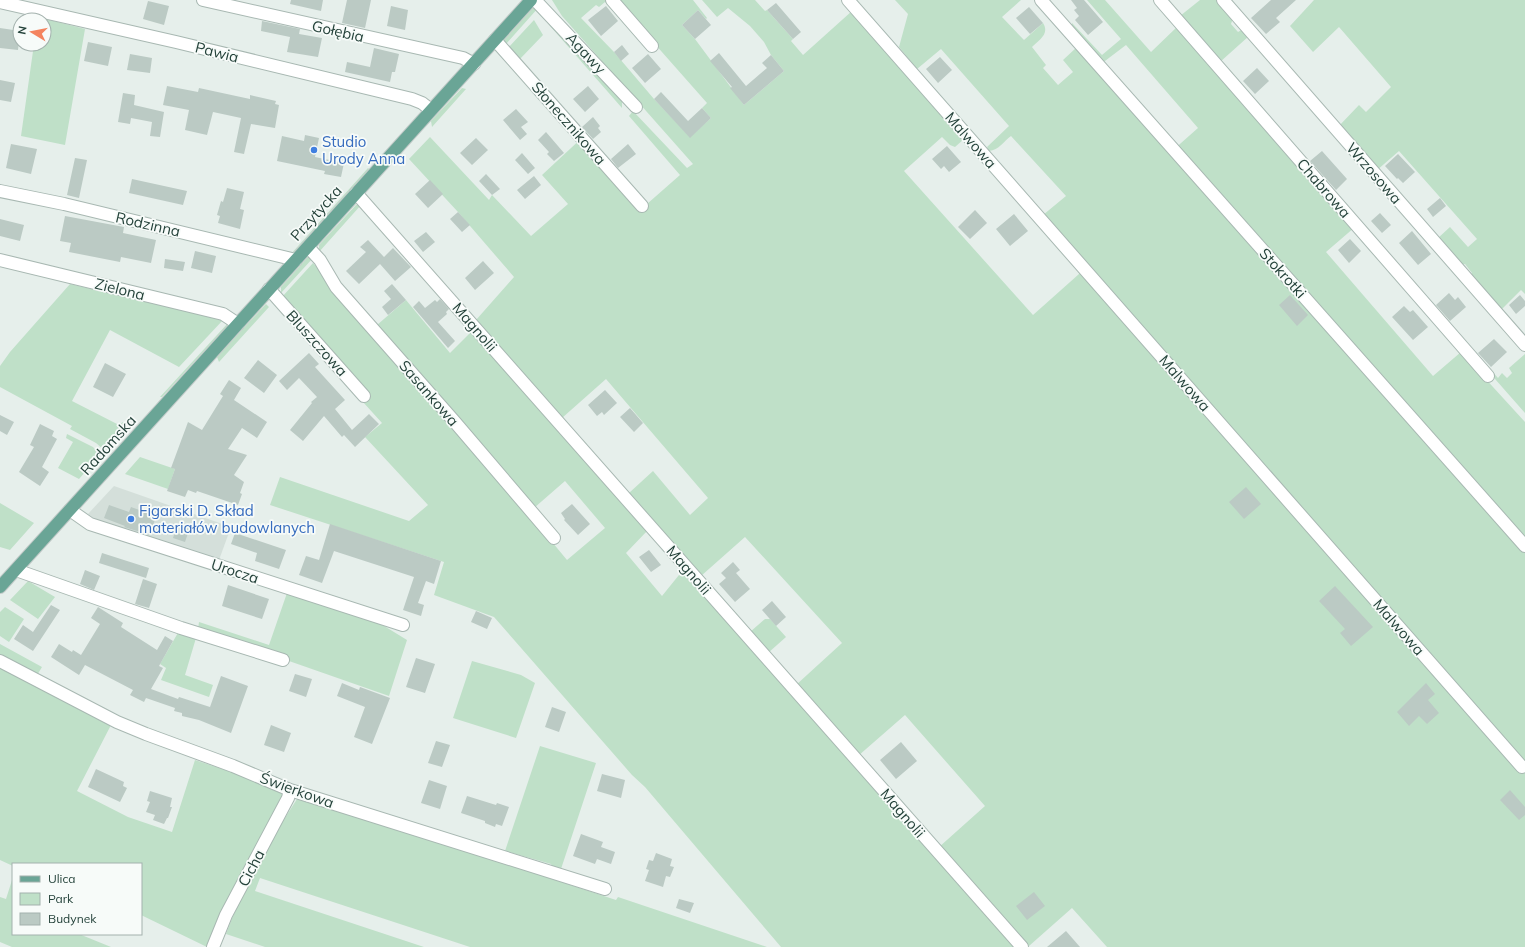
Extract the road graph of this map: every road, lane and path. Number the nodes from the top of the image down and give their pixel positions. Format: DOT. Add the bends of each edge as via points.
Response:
graph roads {
  1 [pos="202,0"];
  2 [pos="531,0"];
  3 [pos="535,0"];
  4 [pos="612,0"];
  5 [pos="848,0"];
  6 [pos="1041,0"];
  7 [pos="1160,0"];
  8 [pos="1223,0"];
  9 [pos="0,2"];
  10 [pos="495,40"];
  11 [pos="652,46"];
  12 [pos="474,64"];
  13 [pos="636,107"];
  14 [pos="431,110"];
  15 [pos="0,191"];
  16 [pos="356,193"];
  17 [pos="642,206"];
  18 [pos="308,247"];
  19 [pos="0,260"];
  20 [pos="296,260"];
  21 [pos="270,289"];
  22 [pos="238,324"];
  23 [pos="1525,345"];
  24 [pos="1488,376"];
  25 [pos="364,396"];
  26 [pos="70,510"];
  27 [pos="554,538"];
  28 [pos="1525,546"];
  29 [pos="16,570"];
  30 [pos="0,587"];
  31 [pos="403,625"];
  32 [pos="283,660"];
  33 [pos="0,661"];
  34 [pos="1522,767"];
  35 [pos="290,790"];
  36 [pos="605,889"];
  37 [pos="213,947"];
  38 [pos="1022,947"];
  1 -- 12 [label="street, Gołębia" via="468,60"];
  2 -- 10 [label="main road, Przytycka"];
  3 -- 13 [label="street, Agawy"];
  4 -- 11 [label="street"];
  5 -- 34 [label="street, Malwowa"];
  6 -- 28 [label="street, Stokrotki"];
  7 -- 24 [label="street, Chabrowa"];
  8 -- 23 [label="street, Wrzosowa"];
  9 -- 14 [label="street, Pawia" via="412,99"];
  10 -- 12 [label="main road, Przytycka"];
  10 -- 17 [label="street, Słonecznikowa"];
  12 -- 14 [label="main road, Przytycka"];
  14 -- 16 [label="main road, Przytycka"];
  15 -- 20 [label="street, Rodzinna"];
  16 -- 18 [label="main road, Przytycka"];
  16 -- 38 [label="street, Magnolii"];
  18 -- 20 [label="main road, Przytycka"];
  18 -- 27 [label="street, Sasankowa" via="320,260 336,287"];
  19 -- 22 [label="street, Zielona" via="223,314"];
  20 -- 21 [label="main road, Przytycka"];
  21 -- 22 [label="main road, Przytycka"];
  21 -- 25 [label="street, Bluszczowa"];
  22 -- 26 [label="main road, Radomska"];
  26 -- 29 [label="main road, Radomska"];
  26 -- 31 [label="street, Urocza" via="90,524"];
  29 -- 30 [label="main road, Radomska"];
  29 -- 32 [label="street" via="181,628"];
  33 -- 35 [label="street, Świerkowa" via="117,722"];
  35 -- 36 [label="street, Świerkowa"];
  35 -- 37 [label="street, Cicha" via="226,915"];
}
